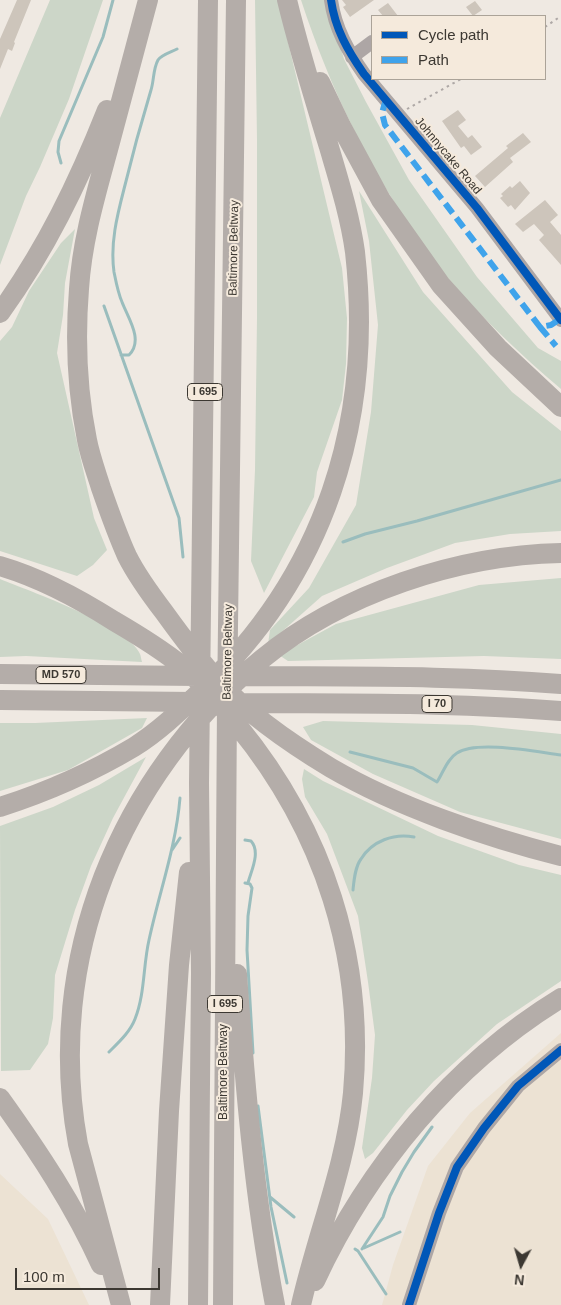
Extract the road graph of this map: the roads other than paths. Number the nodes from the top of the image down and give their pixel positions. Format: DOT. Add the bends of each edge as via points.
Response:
graph roads {
  1 [pos="148,0"];
  2 [pos="208,0"];
  3 [pos="236,0"];
  4 [pos="288,0"];
  5 [pos="331,0"];
  6 [pos="142,22"];
  7 [pos="371,43"];
  8 [pos="352,57"];
  9 [pos="0,313"];
  10 [pos="561,320"];
  11 [pos="561,407"];
  12 [pos="561,553"];
  13 [pos="0,566"];
  14 [pos="0,674"];
  15 [pos="122,675"];
  16 [pos="561,684"];
  17 [pos="0,700"];
  18 [pos="122,701"];
  19 [pos="227,704"];
  20 [pos="561,711"];
  21 [pos="199,783"];
  22 [pos="0,807"];
  23 [pos="561,856"];
  24 [pos="561,998"];
  25 [pos="561,1050"];
  26 [pos="0,1098"];
  27 [pos="118,1305"];
  28 [pos="121,1305"];
  29 [pos="160,1305"];
  30 [pos="198,1305"];
  31 [pos="223,1305"];
  32 [pos="275,1305"];
  33 [pos="302,1305"];
  34 [pos="408,1305"];
  1 -- 6 [label="highway"];
  2 -- 21 [label="highway, Baltimore Beltway / I 695"];
  3 -- 19 [label="highway, Baltimore Beltway / I 695"];
  4 -- 11 [label="highway" via="321,85 382,200 441,285 498,348"];
  4 -- 22 [label="highway" via="296,40 347,209 358,290 357,372 352,414 334,485 317,530 278,601 217,676 136,746 72,780"];
  5 -- 8 [label="street, Johnnycake Road" via="340,35"];
  6 -- 9 [label="highway" via="77,183 41,250"];
  6 -- 23 [label="highway" via="83,247 77,335 78,380 87,443 128,559 185,641 221,684 290,740 331,768 429,814"];
  7 -- 8 [label="street"];
  8 -- 10 [label="street, Johnnycake Road" via="482,214"];
  12 -- 28 [label="highway" via="487,560 426,574 333,613 263,658 217,700 194,724 144,793 103,876 82,946 69,1051 73,1119"];
  13 -- 33 [label="highway" via="22,572 91,606 182,667 214,697 256,747 290,798 311,840 339,919 350,967 355,1054 344,1149"];
  14 -- 15 [label="highway, MD 570"];
  15 -- 16 [label="highway, I 70" via="506,680"];
  17 -- 18 [label="highway, MD 570"];
  18 -- 20 [label="highway, I 70" via="451,704"];
  19 -- 31 [label="highway, Baltimore Beltway / I 695"];
  19 -- 32 [label="highway" via="241,1036 256,1189"];
  21 -- 29 [label="highway" via="178,975"];
  21 -- 30 [label="highway, Baltimore Beltway / I 695"];
  24 -- 33 [label="highway" via="508,1035 463,1073 410,1129 362,1197"];
  25 -- 34 [label="street" via="518,1086 457,1167 438,1213"];
  26 -- 27 [label="highway" via="78,1218"];
}
